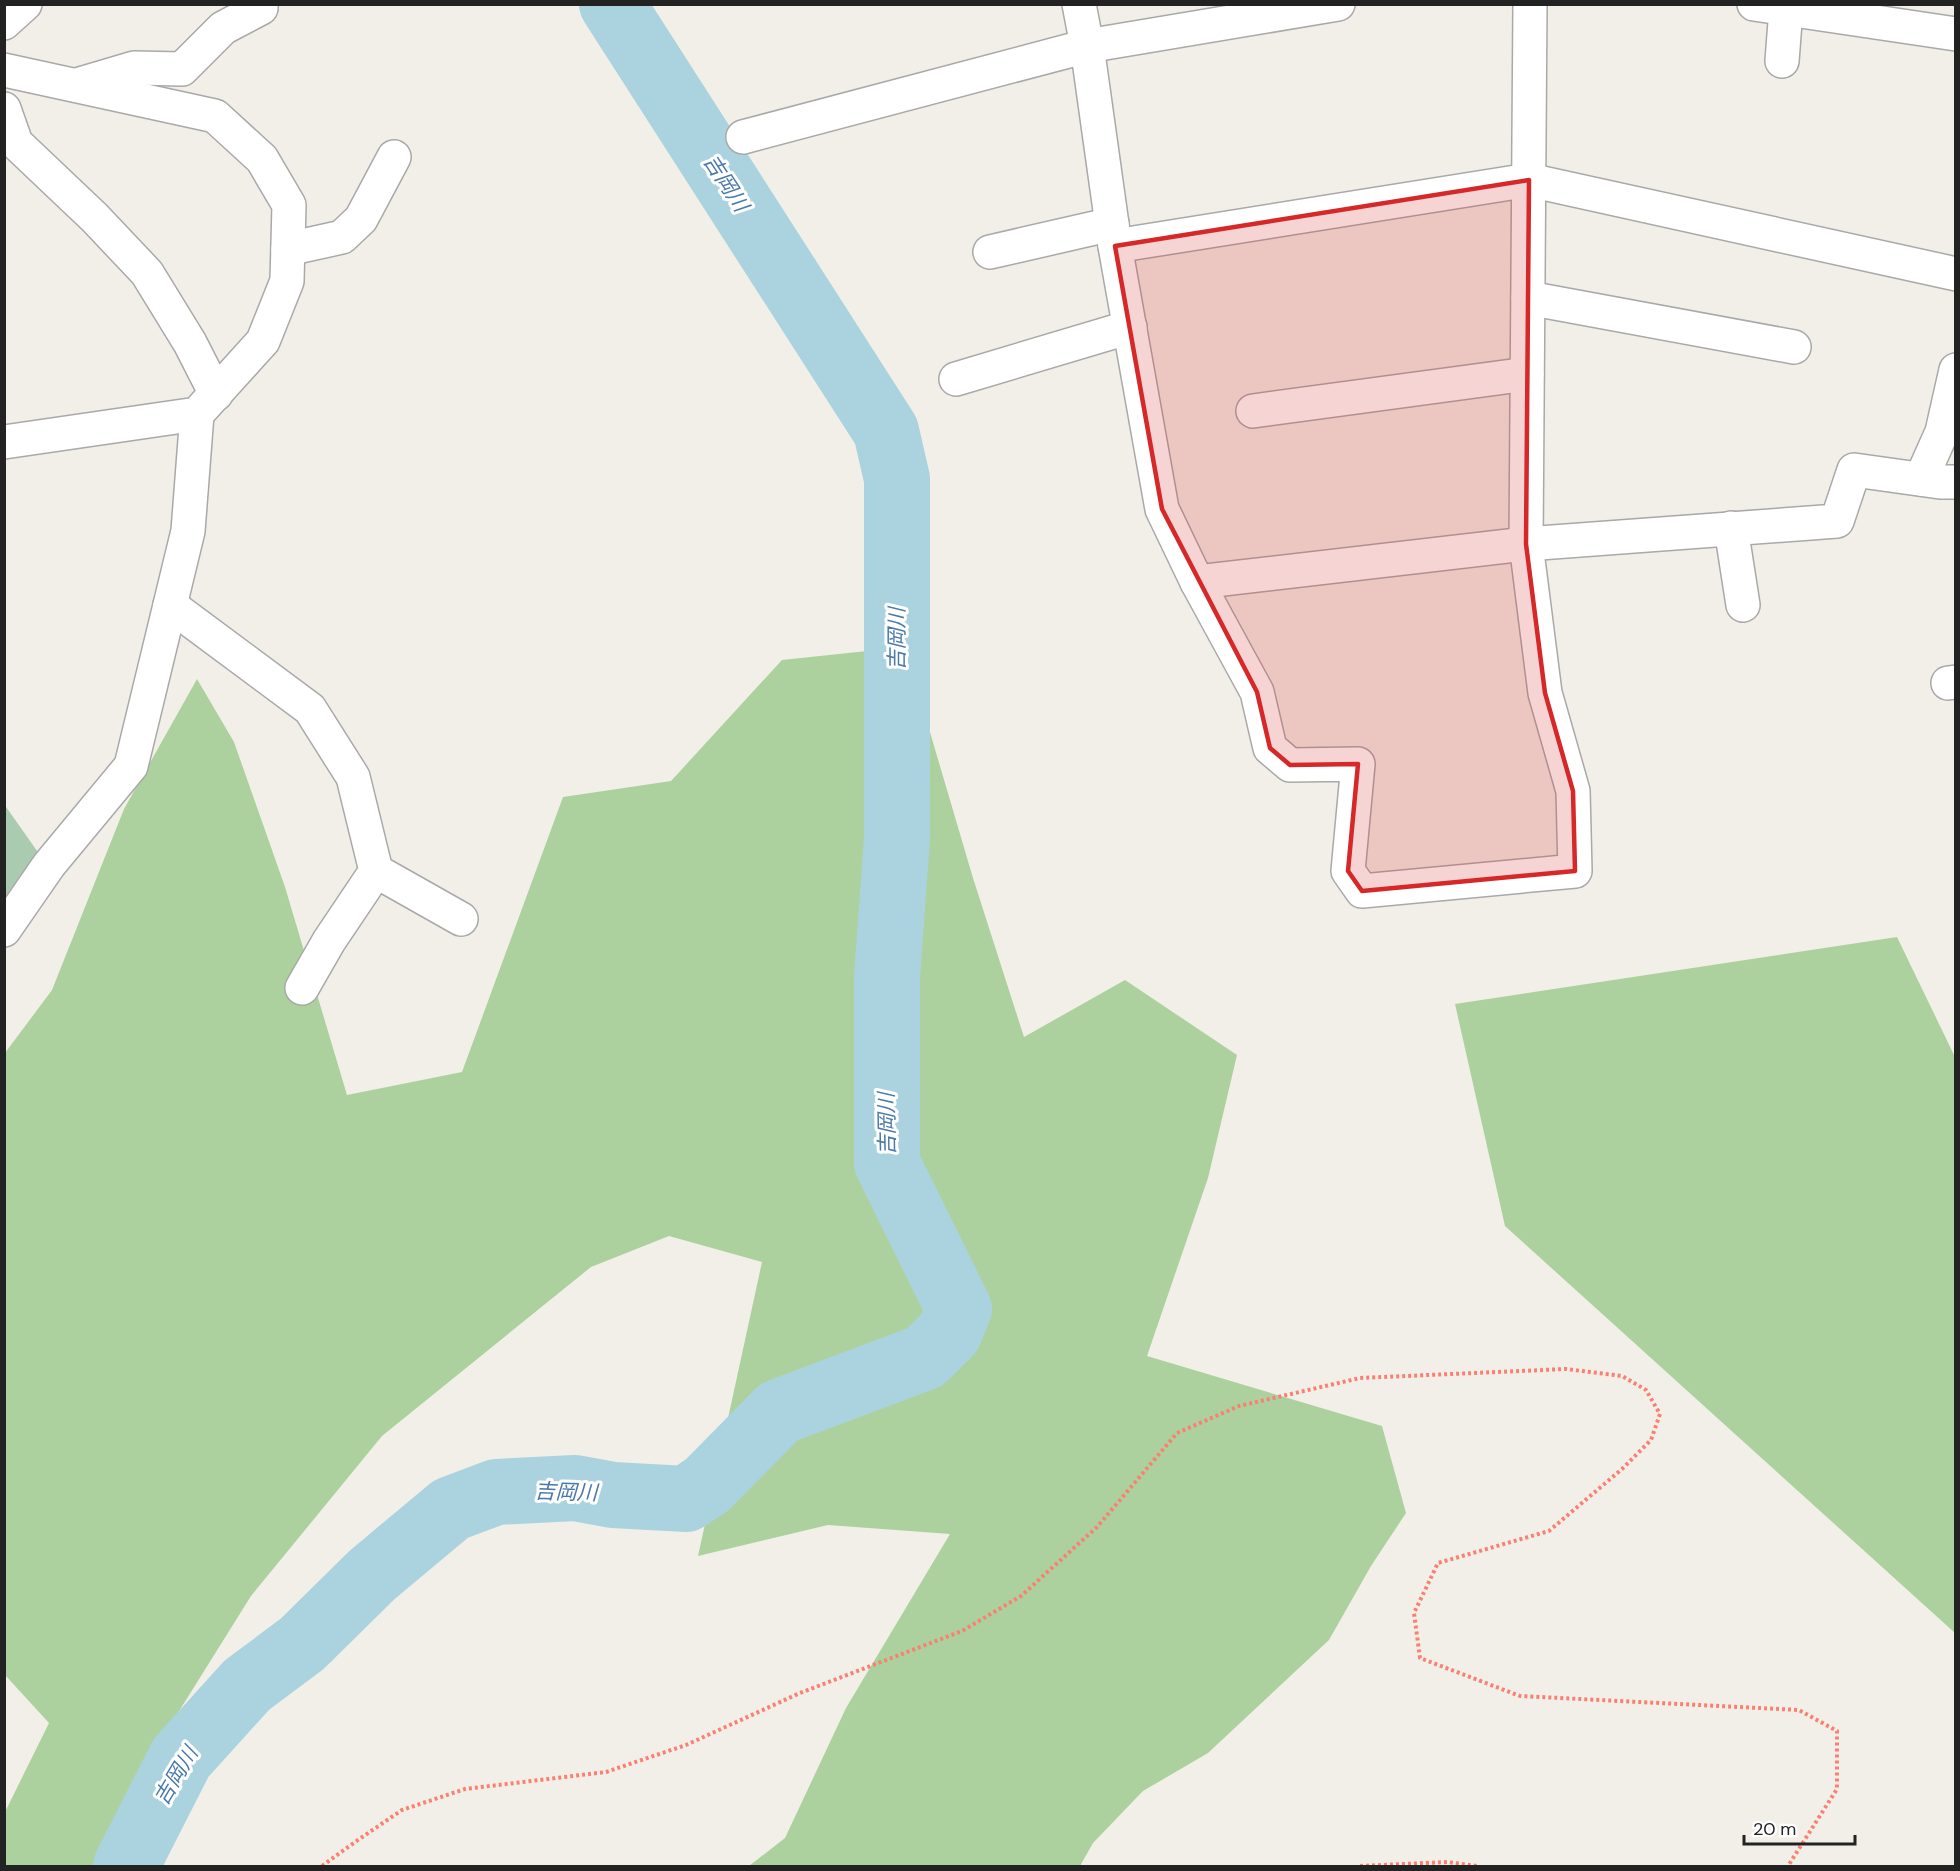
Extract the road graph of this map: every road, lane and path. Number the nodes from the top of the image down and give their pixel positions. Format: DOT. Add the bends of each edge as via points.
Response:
graph roads {
  1 [pos="25,4"];
  2 [pos="1079,4"];
  3 [pos="1338,4"];
  4 [pos="1530,4"];
  5 [pos="1770,7"];
  6 [pos="261,8"];
  7 [pos="4,23"];
  8 [pos="1956,34"];
  9 [pos="1087,46"];
  10 [pos="1782,61"];
  11 [pos="4,70"];
  12 [pos="76,86"];
  13 [pos="4,109"];
  14 [pos="743,137"];
  15 [pos="394,157"];
  16 [pos="1529,180"];
  17 [pos="1113,235"];
  18 [pos="288,249"];
  19 [pos="990,252"];
  20 [pos="1956,274"];
  21 [pos="1528,298"];
  22 [pos="1130,327"];
  23 [pos="1794,347"];
  24 [pos="1956,370"];
  25 [pos="1527,374"];
  26 [pos="956,380"];
  27 [pos="207,404"];
  28 [pos="1253,411"];
  29 [pos="4,442"];
  30 [pos="1921,479"];
  31 [pos="1956,482"];
  32 [pos="1731,528"];
  33 [pos="1526,544"];
  34 [pos="1197,582"];
  35 [pos="170,604"];
  36 [pos="1743,604"];
  37 [pos="376,871"];
  38 [pos="461,919"];
  39 [pos="4,930"];
  40 [pos="302,988"];
  41 [pos="322,1866"];
  42 [pos="1360,1866"];
  43 [pos="1477,1866"];
  44 [pos="1788,1866"];
  1 -- 7 [label="street"];
  2 -- 9 [label="street"];
  3 -- 9 [label="street"];
  4 -- 16 [label="street"];
  5 -- 8 [label="street"];
  5 -- 10 [label="street"];
  6 -- 12 [label="street" via="223,28 182,69 134,69"];
  9 -- 14 [label="street"];
  9 -- 17 [label="street"];
  11 -- 12 [label="street"];
  12 -- 18 [label="street" via="215,116 262,159 289,205"];
  13 -- 27 [label="street" via="16,143 147,273 190,343"];
  15 -- 18 [label="street" via="361,219 342,237"];
  16 -- 17 [label="street"];
  16 -- 20 [label="street"];
  16 -- 21 [label="street"];
  17 -- 19 [label="street"];
  17 -- 22 [label="street"];
  18 -- 27 [label="street" via="287,281 263,341"];
  21 -- 23 [label="street"];
  21 -- 25 [label="street"];
  22 -- 26 [label="street"];
  22 -- 34 [label="street" via="1162,509"];
  24 -- 30 [label="street" via="1942,432"];
  25 -- 28 [label="street"];
  25 -- 33 [label="street"];
  27 -- 29 [label="street"];
  27 -- 35 [label="street" via="188,531"];
  30 -- 31 [label="street"];
  30 -- 32 [label="street" via="1854,470 1837,520"];
  32 -- 33 [label="street"];
  32 -- 36 [label="street"];
  33 -- 34 [label="street"];
  33 -- 34 [label="street" via="1545,693 1573,791 1575,871 1362,891 1348,871 1358,764 1290,765 1270,748 1257,692"];
  35 -- 37 [label="street" via="310,709 353,777"];
  35 -- 39 [label="street" via="131,766 49,865"];
  37 -- 38 [label="street"];
  37 -- 40 [label="street"];
  41 -- 44 [label="path" via="402,1810 465,1790 606,1772 686,1745 800,1693 962,1631 1021,1596 1097,1527 1177,1433 1239,1406 1360,1378 1566,1369 1622,1376 1646,1390 1660,1414 1651,1440 1549,1531 1438,1563 1414,1613 1420,1658 1520,1696 1799,1710 1837,1731 1837,1790"];
  42 -- 43 [label="path" via="1446,1862"];
}
